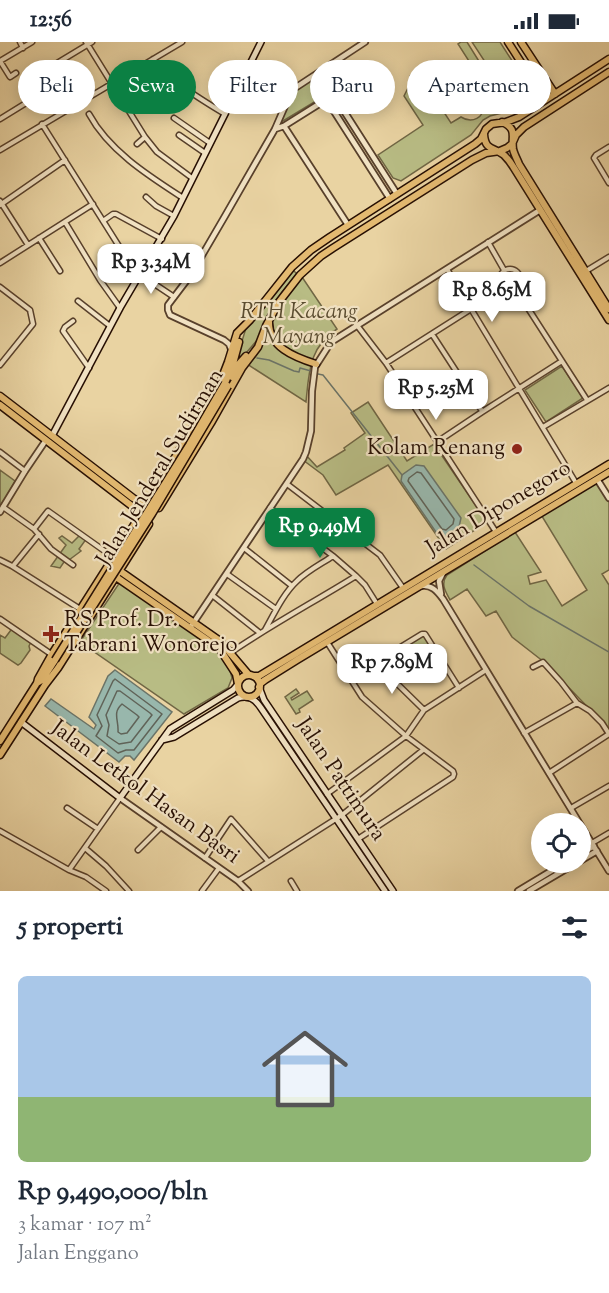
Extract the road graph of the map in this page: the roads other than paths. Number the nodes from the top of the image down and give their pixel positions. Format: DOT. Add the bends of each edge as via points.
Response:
graph roads {
  1 [pos="20,42"];
  2 [pos="32,42"];
  3 [pos="182,42"];
  4 [pos="261,42"];
  5 [pos="365,42"];
  6 [pos="508,42"];
  7 [pos="521,42"];
  8 [pos="88,43"];
  9 [pos="23,48"];
  10 [pos="153,59"];
  11 [pos="609,59"];
  12 [pos="61,60"];
  13 [pos="337,60"];
  14 [pos="519,60"];
  15 [pos="533,60"];
  16 [pos="609,72"];
  17 [pos="16,73"];
  18 [pos="107,77"];
  19 [pos="310,78"];
  20 [pos="107,86"];
  21 [pos="551,88"];
  22 [pos="555,94"];
  23 [pos="551,96"];
  24 [pos="18,108"];
  25 [pos="310,110"];
  26 [pos="89,114"];
  27 [pos="130,114"];
  28 [pos="336,114"];
  29 [pos="346,114"];
  30 [pos="524,114"];
  31 [pos="225,115"];
  32 [pos="174,118"];
  33 [pos="0,119"];
  34 [pos="499,122"];
  35 [pos="42,123"];
  36 [pos="284,126"];
  37 [pos="275,129"];
  38 [pos="485,132"];
  39 [pos="179,135"];
  40 [pos="145,137"];
  41 [pos="513,140"];
  42 [pos="210,143"];
  43 [pos="137,144"];
  44 [pos="609,147"];
  45 [pos="0,150"];
  46 [pos="498,151"];
  47 [pos="205,153"];
  48 [pos="65,160"];
  49 [pos="192,178"];
  50 [pos="609,183"];
  51 [pos="397,194"];
  52 [pos="146,196"];
  53 [pos="183,198"];
  54 [pos="390,199"];
  55 [pos="1,204"];
  56 [pos="93,204"];
  57 [pos="540,210"];
  58 [pos="174,216"];
  59 [pos="103,220"];
  60 [pos="65,222"];
  61 [pos="348,225"];
  62 [pos="554,227"];
  63 [pos="39,238"];
  64 [pos="162,239"];
  65 [pos="487,242"];
  66 [pos="28,246"];
  67 [pos="609,257"];
  68 [pos="0,263"];
  69 [pos="446,268"];
  70 [pos="504,270"];
  71 [pos="60,271"];
  72 [pos="583,273"];
  73 [pos="140,277"];
  74 [pos="0,287"];
  75 [pos="515,288"];
  76 [pos="174,297"];
  77 [pos="78,301"];
  78 [pos="120,308"];
  79 [pos="471,309"];
  80 [pos="609,309"];
  81 [pos="609,320"];
  82 [pos="73,321"];
  83 [pos="269,321"];
  84 [pos="356,324"];
  85 [pos="111,327"];
  86 [pos="244,327"];
  87 [pos="210,333"];
  88 [pos="237,333"];
  89 [pos="432,334"];
  90 [pos="262,338"];
  91 [pos="232,351"];
  92 [pos="562,361"];
  93 [pos="386,363"];
  94 [pos="316,364"];
  95 [pos="0,365"];
  96 [pos="235,365"];
  97 [pos="89,368"];
  98 [pos="519,388"];
  99 [pos="609,388"];
  100 [pos="0,396"];
  101 [pos="587,400"];
  102 [pos="0,405"];
  103 [pos="482,411"];
  104 [pos="543,427"];
  105 [pos="49,438"];
  106 [pos="437,442"];
  107 [pos="0,452"];
  108 [pos="179,453"];
  109 [pos="189,460"];
  110 [pos="609,464"];
  111 [pos="25,471"];
  112 [pos="609,472"];
  113 [pos="597,479"];
  114 [pos="576,483"];
  115 [pos="287,484"];
  116 [pos="609,498"];
  117 [pos="551,503"];
  118 [pos="147,506"];
  119 [pos="270,508"];
  120 [pos="2,509"];
  121 [pos="141,513"];
  122 [pos="152,513"];
  123 [pos="34,529"];
  124 [pos="496,532"];
  125 [pos="39,534"];
  126 [pos="244,548"];
  127 [pos="333,556"];
  128 [pos="114,557"];
  129 [pos="0,560"];
  130 [pos="73,565"];
  131 [pos="12,566"];
  132 [pos="444,572"];
  133 [pos="227,573"];
  134 [pos="118,574"];
  135 [pos="356,576"];
  136 [pos="292,586"];
  137 [pos="421,586"];
  138 [pos="94,588"];
  139 [pos="403,588"];
  140 [pos="212,595"];
  141 [pos="443,599"];
  142 [pos="376,604"];
  143 [pos="80,609"];
  144 [pos="276,609"];
  145 [pos="363,616"];
  146 [pos="0,619"];
  147 [pos="192,625"];
  148 [pos="262,632"];
  149 [pos="327,642"];
  150 [pos="400,648"];
  151 [pos="230,653"];
  152 [pos="55,658"];
  153 [pos="442,662"];
  154 [pos="376,663"];
  155 [pos="533,667"];
  156 [pos="486,670"];
  157 [pos="253,676"];
  158 [pos="350,678"];
  159 [pos="238,684"];
  160 [pos="45,685"];
  161 [pos="259,687"];
  162 [pos="459,688"];
  163 [pos="247,697"];
  164 [pos="577,703"];
  165 [pos="424,710"];
  166 [pos="21,722"];
  167 [pos="524,733"];
  168 [pos="609,734"];
  169 [pos="406,736"];
  170 [pos="162,740"];
  171 [pos="0,741"];
  172 [pos="423,750"];
  173 [pos="0,755"];
  174 [pos="549,772"];
  175 [pos="609,786"];
  176 [pos="327,794"];
  177 [pos="120,798"];
  178 [pos="67,808"];
  179 [pos="571,808"];
  180 [pos="574,813"];
  181 [pos="342,815"];
  182 [pos="336,819"];
  183 [pos="161,827"];
  184 [pos="98,829"];
  185 [pos="0,831"];
  186 [pos="609,833"];
  187 [pos="358,839"];
  188 [pos="591,842"];
  189 [pos="594,847"];
  190 [pos="85,848"];
  191 [pos="591,848"];
  192 [pos="138,850"];
  193 [pos="591,850"];
  194 [pos="205,858"];
  195 [pos="268,861"];
  196 [pos="219,868"];
  197 [pos="69,870"];
  198 [pos="609,871"];
  199 [pos="548,873"];
  200 [pos="560,873"];
  201 [pos="291,881"];
  202 [pos="237,882"];
  203 [pos="106,891"];
  204 [pos="129,891"];
  205 [pos="202,891"];
  206 [pos="248,891"];
  207 [pos="297,891"];
  208 [pos="385,891"];
  209 [pos="393,891"];
  210 [pos="518,891"];
  211 [pos="529,891"];
  1 -- 9 [label="street"];
  2 -- 9 [label="street"];
  3 -- 10 [label="street"];
  4 -- 31 [label="main road"];
  5 -- 13 [label="street"];
  6 -- 14 [label="main road"];
  7 -- 15 [label="main road"];
  8 -- 12 [label="street"];
  8 -- 18 [label="street"];
  9 -- 17 [label="street" via="0,61 9,77"];
  10 -- 31 [label="street" via="179,85"];
  11 -- 22 [label="main road"];
  16 -- 41 [label="main road" via="524,127"];
  19 -- 37 [label="street" via="292,90"];
  20 -- 35 [label="street"];
  21 -- 22 [label="main road"];
  22 -- 23 [label="main road"];
  24 -- 33 [label="street"];
  25 -- 36 [label="street"];
  26 -- 53 [label="street" via="122,155"];
  27 -- 40 [label="street"];
  28 -- 54 [label="street"];
  29 -- 51 [label="street"];
  30 -- 34 [label="main road"];
  31 -- 42 [label="main road"];
  32 -- 42 [label="street"];
  34 -- 38 [label="main road"];
  34 -- 41 [label="main road" via="511,129"];
  35 -- 45 [label="street"];
  35 -- 48 [label="street"];
  36 -- 37 [label="street"];
  36 -- 61 [label="street"];
  37 -- 76 [label="street"];
  38 -- 46 [label="main road" via="487,145"];
  38 -- 51 [label="main road" via="475,144"];
  39 -- 47 [label="street"];
  40 -- 43 [label="street"];
  40 -- 49 [label="street" via="157,152"];
  41 -- 46 [label="main road"];
  41 -- 62 [label="main road" via="520,165"];
  42 -- 47 [label="main road"];
  44 -- 50 [label="street" via="594,158"];
  46 -- 57 [label="main road" via="509,160"];
  46 -- 83 [label="main road, Jalan Jenderal Sudirman" via="472,160 321,256 286,292"];
  47 -- 49 [label="main road"];
  48 -- 55 [label="street"];
  48 -- 56 [label="street"];
  49 -- 53 [label="main road"];
  51 -- 54 [label="main road"];
  52 -- 58 [label="street"];
  53 -- 58 [label="main road"];
  54 -- 61 [label="main road"];
  55 -- 66 [label="street"];
  56 -- 59 [label="street"];
  56 -- 60 [label="street"];
  57 -- 62 [label="main road"];
  57 -- 65 [label="street"];
  58 -- 64 [label="main road"];
  59 -- 64 [label="street" via="116,214"];
  59 -- 73 [label="street"];
  60 -- 63 [label="street"];
  60 -- 78 [label="street"];
  61 -- 86 [label="main road" via="292,267"];
  62 -- 72 [label="main road"];
  63 -- 66 [label="street"];
  63 -- 71 [label="street"];
  64 -- 73 [label="main road"];
  65 -- 69 [label="street"];
  65 -- 70 [label="street"];
  66 -- 68 [label="street"];
  67 -- 72 [label="street"];
  69 -- 79 [label="street"];
  69 -- 84 [label="street"];
  70 -- 75 [label="street" via="501,284"];
  70 -- 75 [label="street" via="511,269 519,275 520,282"];
  72 -- 80 [label="main road"];
  72 -- 81 [label="main road"];
  73 -- 76 [label="street"];
  73 -- 78 [label="main road"];
  74 -- 95 [label="street" via="30,310 33,324"];
  75 -- 92 [label="street"];
  76 -- 87 [label="street" via="167,308 170,315"];
  77 -- 85 [label="street"];
  78 -- 85 [label="main road"];
  79 -- 89 [label="street"];
  79 -- 98 [label="street"];
  82 -- 97 [label="street" via="63,331"];
  83 -- 90 [label="main road, Jalan Jenderal Sudirman"];
  83 -- 94 [label="main road" via="271,336 278,346"];
  84 -- 93 [label="street"];
  84 -- 94 [label="street" via="331,342"];
  85 -- 97 [label="main road"];
  86 -- 88 [label="main road"];
  86 -- 96 [label="main road"];
  87 -- 88 [label="street" via="227,338"];
  87 -- 91 [label="street" via="226,341"];
  88 -- 91 [label="main road, Jalan Jenderal Sudirman"];
  89 -- 93 [label="street"];
  89 -- 103 [label="street"];
  90 -- 96 [label="main road"];
  90 -- 109 [label="main road, Jalan Jenderal Sudirman"];
  91 -- 108 [label="main road, Jalan Jenderal Sudirman" via="223,376"];
  92 -- 98 [label="street"];
  92 -- 101 [label="street"];
  93 -- 106 [label="street"];
  94 -- 115 [label="street" via="306,452"];
  96 -- 152 [label="main road, bridge"];
  97 -- 105 [label="main road"];
  98 -- 103 [label="street"];
  98 -- 104 [label="street"];
  99 -- 101 [label="street"];
  100 -- 105 [label="main road"];
  101 -- 104 [label="street"];
  102 -- 105 [label="main road"];
  103 -- 106 [label="street"];
  104 -- 114 [label="street"];
  105 -- 111 [label="street"];
  105 -- 118 [label="main road"];
  105 -- 121 [label="main road"];
  106 -- 124 [label="street"];
  107 -- 111 [label="street"];
  108 -- 109 [label="main road" via="169,473 171,477 176,477"];
  108 -- 118 [label="main road, Jalan Jenderal Sudirman"];
  109 -- 122 [label="main road, Jalan Jenderal Sudirman"];
  110 -- 114 [label="main road, Jalan Diponegoro"];
  111 -- 120 [label="street"];
  112 -- 113 [label="main road, Jalan Diponegoro"];
  113 -- 116 [label="street"];
  113 -- 117 [label="main road, Jalan Diponegoro"];
  114 -- 117 [label="main road, Jalan Diponegoro"];
  115 -- 119 [label="street"];
  115 -- 139 [label="street" via="380,555"];
  117 -- 124 [label="main road, Jalan Diponegoro"];
  117 -- 132 [label="main road, Jalan Diponegoro"];
  118 -- 121 [label="main road, Jalan Jenderal Sudirman"];
  118 -- 122 [label="main road"];
  119 -- 126 [label="street"];
  119 -- 127 [label="street"];
  120 -- 123 [label="street"];
  121 -- 122 [label="main road"];
  121 -- 128 [label="main road, Jalan Jenderal Sudirman"];
  122 -- 134 [label="main road, Jalan Jenderal Sudirman" via="151,521"];
  123 -- 125 [label="street"];
  123 -- 128 [label="street" via="48,511"];
  124 -- 139 [label="main road, Jalan Diponegoro"];
  125 -- 130 [label="street"];
  125 -- 131 [label="street"];
  126 -- 133 [label="street"];
  126 -- 136 [label="street"];
  127 -- 135 [label="street"];
  127 -- 136 [label="street"];
  128 -- 138 [label="main road, Jalan Jenderal Sudirman"];
  129 -- 131 [label="street"];
  131 -- 143 [label="street"];
  132 -- 137 [label="main road, Jalan Diponegoro"];
  132 -- 141 [label="street" via="439,581"];
  133 -- 140 [label="street"];
  133 -- 144 [label="street"];
  134 -- 138 [label="main road" via="126,557 122,552"];
  134 -- 147 [label="main road"];
  134 -- 160 [label="main road, Jalan Jenderal Sudirman"];
  135 -- 142 [label="street"];
  135 -- 148 [label="street"];
  136 -- 144 [label="street"];
  137 -- 141 [label="street" via="433,588"];
  137 -- 145 [label="main road, Jalan Diponegoro"];
  138 -- 143 [label="main road, Jalan Jenderal Sudirman"];
  139 -- 142 [label="main road, Jalan Diponegoro"];
  140 -- 147 [label="street"];
  140 -- 148 [label="street"];
  141 -- 156 [label="street"];
  142 -- 145 [label="main road, Jalan Diponegoro"];
  143 -- 152 [label="main road, Jalan Jenderal Sudirman"];
  144 -- 148 [label="street"];
  145 -- 149 [label="main road, Jalan Diponegoro"];
  145 -- 157 [label="main road, Jalan Diponegoro"];
  146 -- 152 [label="street"];
  147 -- 151 [label="main road" via="220,641"];
  147 -- 159 [label="main road" via="221,651"];
  148 -- 151 [label="street"];
  149 -- 158 [label="street"];
  149 -- 161 [label="main road, Jalan Diponegoro"];
  150 -- 153 [label="street" via="420,669"];
  150 -- 153 [label="street" via="425,634"];
  150 -- 154 [label="street"];
  151 -- 157 [label="main road"];
  152 -- 160 [label="main road"];
  152 -- 171 [label="main road"];
  153 -- 162 [label="street"];
  154 -- 158 [label="street"];
  154 -- 165 [label="street"];
  155 -- 164 [label="street" via="543,662"];
  156 -- 162 [label="street"];
  156 -- 167 [label="street"];
  157 -- 159 [label="main road" via="243,676"];
  157 -- 161 [label="main road"];
  158 -- 169 [label="street" via="362,698"];
  159 -- 163 [label="main road" via="240,693"];
  159 -- 170 [label="main road" via="170,729"];
  160 -- 166 [label="main road, Jalan Jenderal Sudirman"];
  161 -- 163 [label="main road" via="255,695"];
  161 -- 176 [label="main road, Jalan Pattimura"];
  162 -- 165 [label="street"];
  163 -- 170 [label="main road" via="238,698"];
  163 -- 182 [label="main road, Jalan Pattimura" via="261,708"];
  164 -- 167 [label="street"];
  164 -- 168 [label="street" via="590,711"];
  165 -- 169 [label="street"];
  166 -- 173 [label="main road, Jalan Jenderal Sudirman"];
  166 -- 177 [label="main road, Jalan Letkol Hasan Basri"];
  167 -- 174 [label="street"];
  168 -- 174 [label="street"];
  169 -- 172 [label="street"];
  169 -- 176 [label="street"];
  170 -- 177 [label="main road"];
  172 -- 181 [label="street"];
  172 -- 187 [label="street" via="453,771 453,777"];
  174 -- 179 [label="street"];
  175 -- 179 [label="street"];
  176 -- 181 [label="main road, Jalan Pattimura"];
  177 -- 183 [label="street, Jalan Letkol Hasan Basri"];
  177 -- 184 [label="street"];
  178 -- 184 [label="street"];
  179 -- 180 [label="street"];
  181 -- 182 [label="street"];
  181 -- 187 [label="main road, Jalan Pattimura"];
  182 -- 195 [label="street"];
  182 -- 208 [label="main road, Jalan Pattimura"];
  183 -- 192 [label="street"];
  183 -- 194 [label="street, Jalan Letkol Hasan Basri"];
  184 -- 190 [label="street"];
  185 -- 197 [label="street"];
  186 -- 189 [label="street"];
  187 -- 209 [label="main road, Jalan Pattimura"];
  188 -- 189 [label="street"];
  189 -- 191 [label="street"];
  189 -- 193 [label="street"];
  189 -- 198 [label="street"];
  190 -- 197 [label="street"];
  190 -- 204 [label="street"];
  194 -- 195 [label="street" via="231,819"];
  194 -- 196 [label="street, Jalan Letkol Hasan Basri"];
  195 -- 202 [label="street"];
  196 -- 202 [label="street, Jalan Letkol Hasan Basri"];
  196 -- 205 [label="street"];
  197 -- 203 [label="street"];
  199 -- 210 [label="street"];
  200 -- 211 [label="street"];
  201 -- 207 [label="street"];
  202 -- 206 [label="street, Jalan Letkol Hasan Basri"];
}
